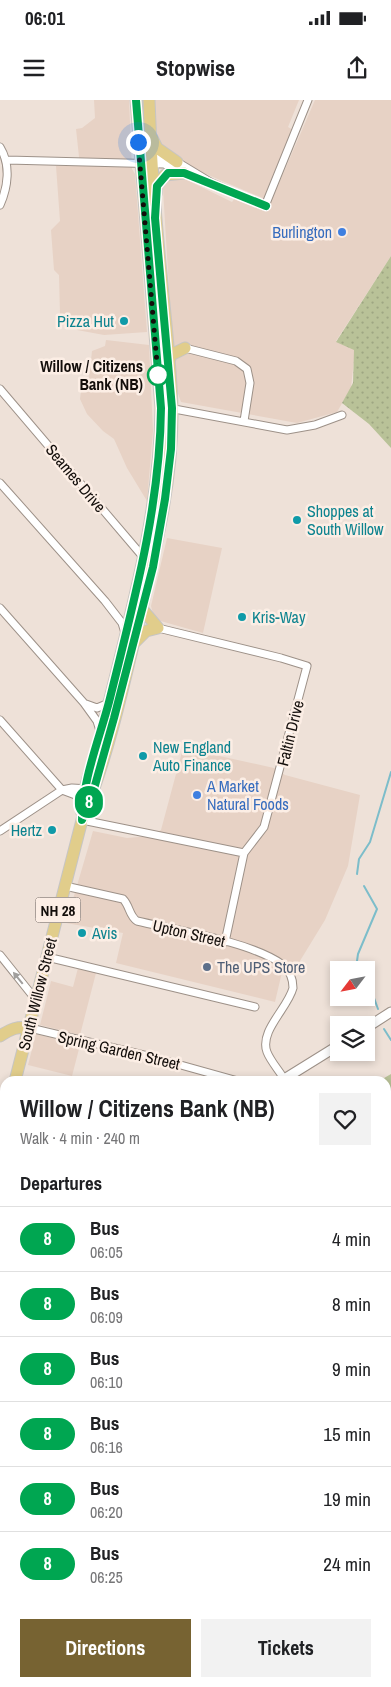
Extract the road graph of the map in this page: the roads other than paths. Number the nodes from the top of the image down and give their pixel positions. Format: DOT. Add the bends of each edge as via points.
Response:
graph roads {
  1 [pos="136,100"];
  2 [pos="149,100"];
  3 [pos="308,100"];
  4 [pos="150,126"];
  5 [pos="0,147"];
  6 [pos="7,160"];
  7 [pos="147,162"];
  8 [pos="177,162"];
  9 [pos="184,173"];
  10 [pos="212,183"];
  11 [pos="0,205"];
  12 [pos="155,218"];
  13 [pos="167,343"];
  14 [pos="185,348"];
  15 [pos="169,366"];
  16 [pos="0,389"];
  17 [pos="166,408"];
  18 [pos="342,416"];
  19 [pos="244,421"];
  20 [pos="0,482"];
  21 [pos="144,558"];
  22 [pos="153,567"];
  23 [pos="105,601"];
  24 [pos="0,608"];
  25 [pos="142,609"];
  26 [pos="133,622"];
  27 [pos="158,628"];
  28 [pos="126,633"];
  29 [pos="134,643"];
  30 [pos="84,703"];
  31 [pos="108,703"];
  32 [pos="0,720"];
  33 [pos="101,734"];
  34 [pos="62,790"];
  35 [pos="88,794"];
  36 [pos="82,820"];
  37 [pos="0,831"];
  38 [pos="244,853"];
  39 [pos="65,886"];
  40 [pos="224,942"];
  41 [pos="0,955"];
  42 [pos="47,956"];
  43 [pos="36,1000"];
  44 [pos="255,1007"];
  45 [pos="391,1012"];
  46 [pos="375,1022"];
  47 [pos="30,1028"];
  48 [pos="0,1036"];
  49 [pos="330,1051"];
  50 [pos="16,1076"];
  51 [pos="220,1076"];
  52 [pos="280,1076"];
  53 [pos="289,1076"];
  1 -- 7 [label="main road, South Willow Street / NH 28"];
  2 -- 4 [label="main road, South Willow Street / NH 28"];
  3 -- 10 [label="street" via="266,206"];
  4 -- 7 [label="main road, South Willow Street / NH 28"];
  4 -- 8 [label="main road" via="154,145"];
  5 -- 6 [label="street"];
  6 -- 7 [label="street"];
  6 -- 11 [label="street" via="5,190"];
  7 -- 8 [label="street" via="163,158"];
  7 -- 9 [label="street" via="164,164"];
  7 -- 12 [label="main road, South Willow Street / NH 28"];
  7 -- 17 [label="main road, South Willow Street / NH 28"];
  8 -- 10 [label="street"];
  9 -- 10 [label="street"];
  9 -- 12 [label="main road" via="168,173 160,181 156,191"];
  12 -- 13 [label="main road, South Willow Street / NH 28"];
  13 -- 14 [label="main road"];
  13 -- 15 [label="main road, South Willow Street / NH 28"];
  14 -- 15 [label="main road" via="171,355"];
  14 -- 19 [label="street" via="236,361 247,369 250,383"];
  15 -- 17 [label="main road, South Willow Street / NH 28"];
  16 -- 21 [label="street, Seames Drive"];
  17 -- 19 [label="street"];
  17 -- 21 [label="main road, South Willow Street / NH 28"];
  17 -- 22 [label="main road, South Willow Street / NH 28" via="171,449"];
  18 -- 19 [label="street" via="294,430"];
  20 -- 23 [label="street"];
  21 -- 22 [label="street, Seames Drive"];
  21 -- 26 [label="main road, South Willow Street / NH 28"];
  22 -- 25 [label="main road, South Willow Street / NH 28"];
  23 -- 26 [label="street"];
  23 -- 28 [label="street"];
  24 -- 30 [label="street"];
  25 -- 26 [label="main road, South Willow Street / NH 28"];
  25 -- 27 [label="main road"];
  26 -- 28 [label="main road, South Willow Street / NH 28"];
  26 -- 29 [label="main road, South Willow Street / NH 28"];
  27 -- 29 [label="main road" via="146,631"];
  27 -- 38 [label="street, Faltin Drive" via="307,666 264,827"];
  28 -- 31 [label="main road, South Willow Street / NH 28"];
  29 -- 35 [label="main road, South Willow Street / NH 28"];
  30 -- 31 [label="street" via="97,708"];
  30 -- 33 [label="street" via="97,721"];
  31 -- 33 [label="main road, South Willow Street / NH 28"];
  32 -- 34 [label="street"];
  33 -- 35 [label="main road, South Willow Street / NH 28"];
  34 -- 35 [label="street"];
  34 -- 35 [label="street" via="68,788"];
  34 -- 37 [label="street"];
  35 -- 36 [label="main road, South Willow Street / NH 28"];
  36 -- 38 [label="street"];
  36 -- 39 [label="main road, South Willow Street / NH 28"];
  38 -- 40 [label="street, Faltin Drive"];
  39 -- 40 [label="street, Upton Street" via="123,899 137,921"];
  39 -- 42 [label="main road, South Willow Street / NH 28"];
  40 -- 52 [label="street, Upton Street" via="259,952 276,960 290,973 294,985 292,994 268,1033 266,1042"];
  43 -- 41 [label="street, one-way"];
  42 -- 43 [label="main road, South Willow Street / NH 28"];
  42 -- 44 [label="street"];
  43 -- 47 [label="main road, South Willow Street / NH 28"];
  45 -- 46 [label="street"];
  47 -- 48 [label="main road" via="13,1028"];
  47 -- 50 [label="main road, South Willow Street / NH 28"];
  47 -- 51 [label="street, Spring Garden Street"];
  49 -- 53 [label="street"];
}
